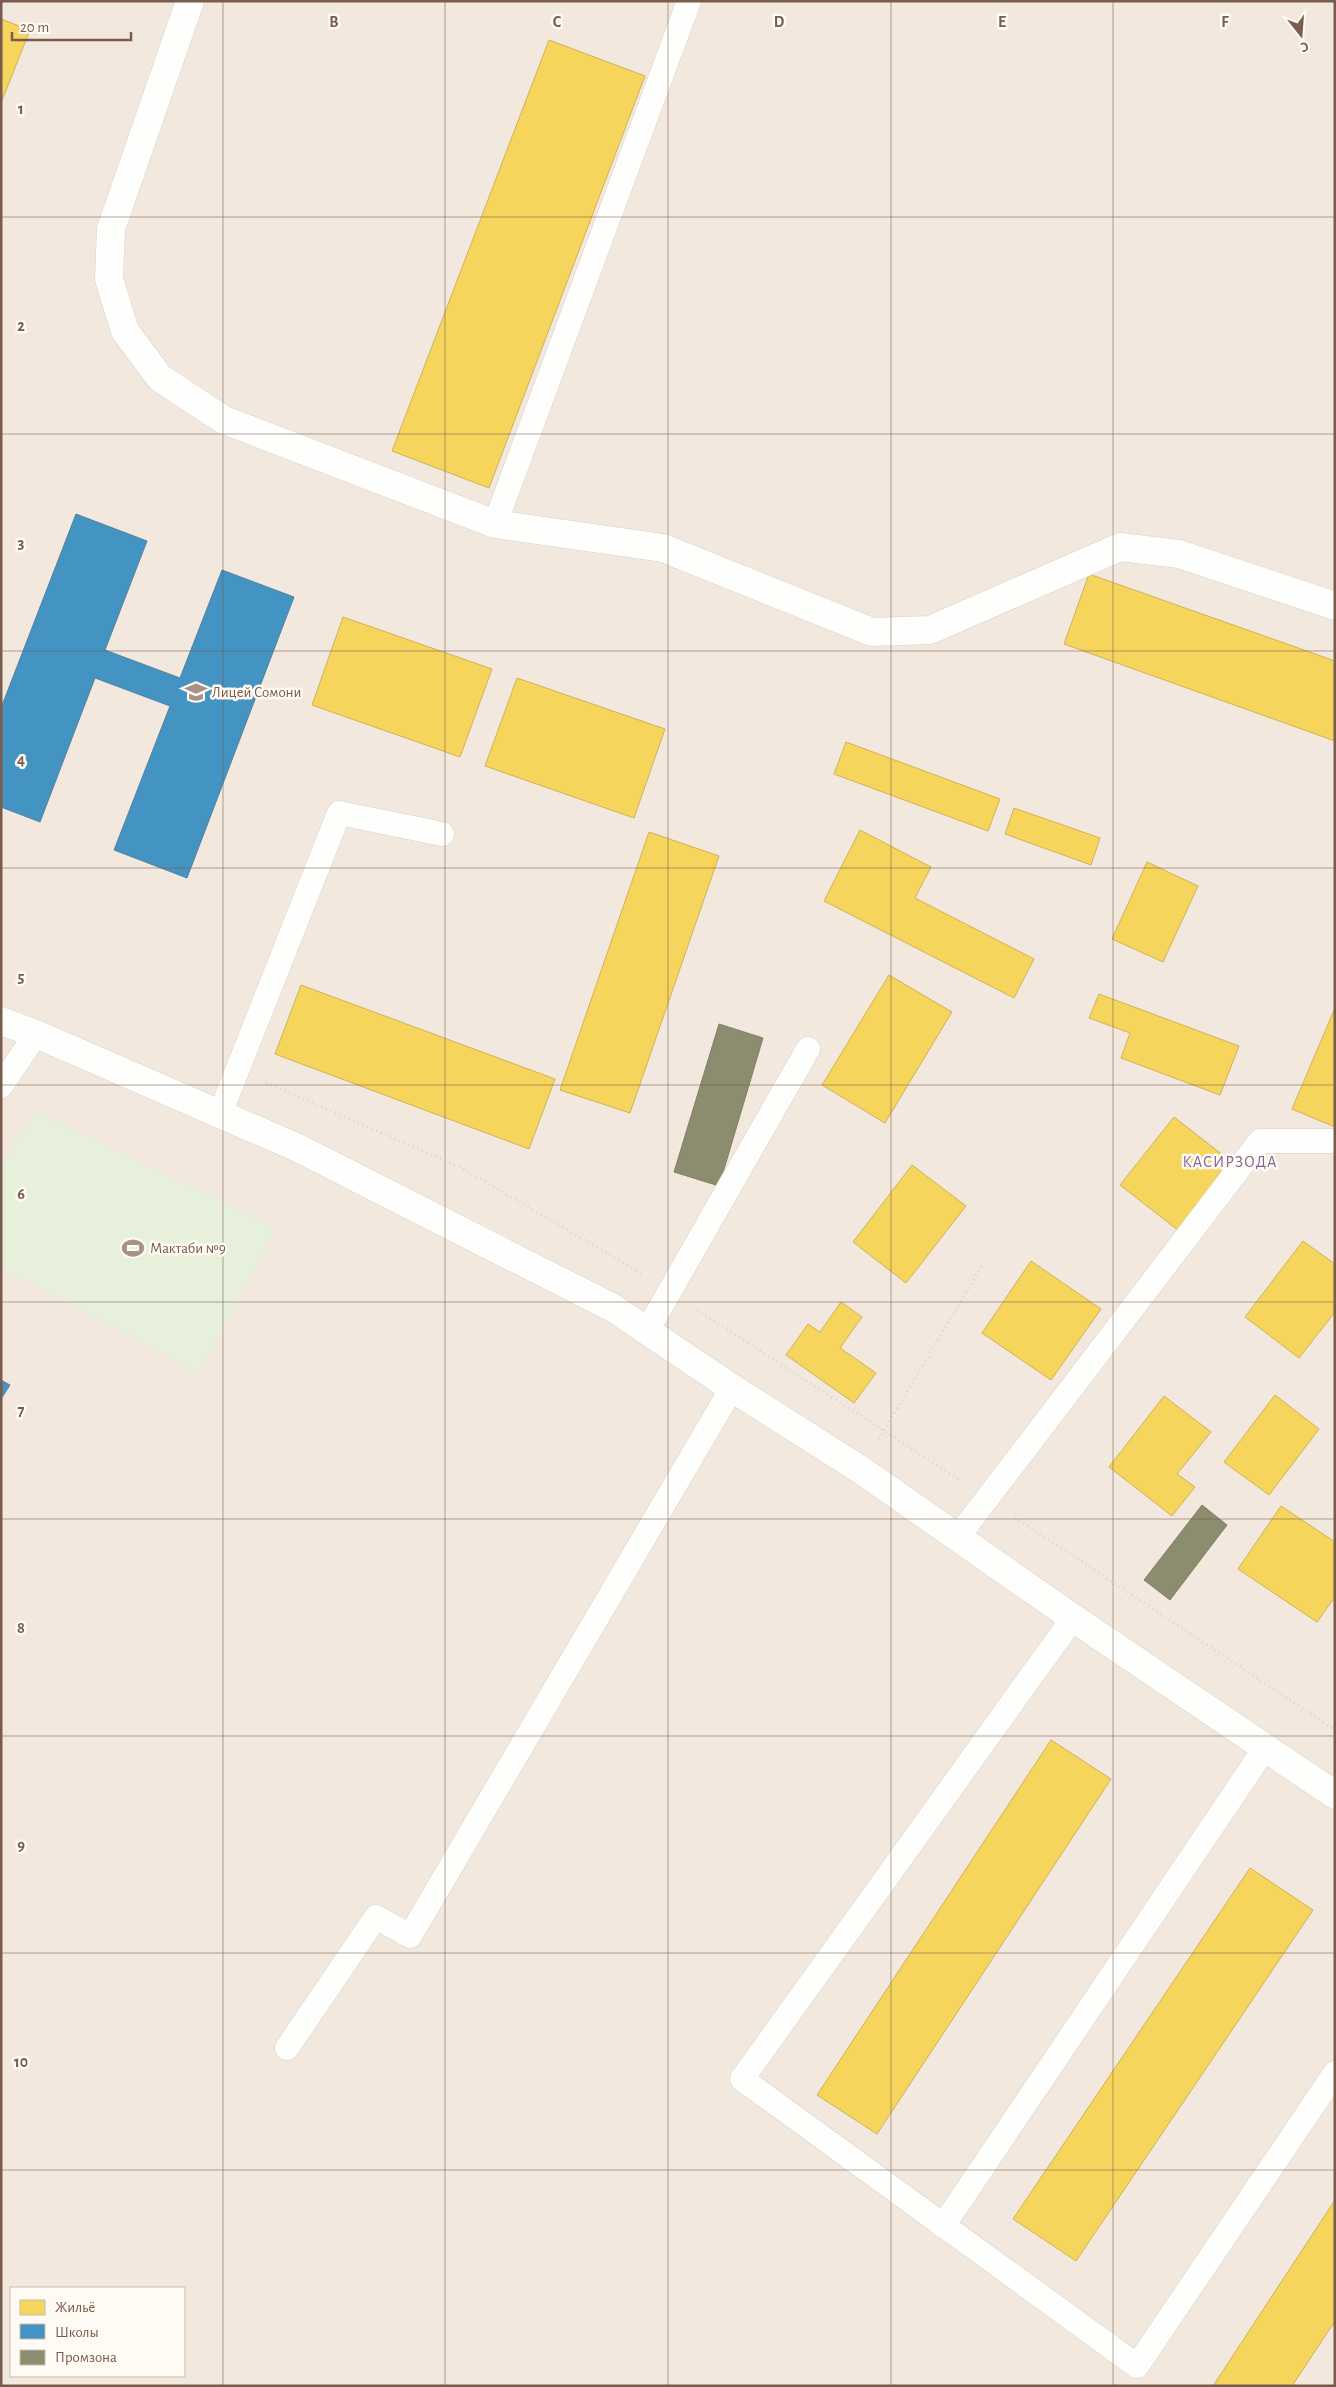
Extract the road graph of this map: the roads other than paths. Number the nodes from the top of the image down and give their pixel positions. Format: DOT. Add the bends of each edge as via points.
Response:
graph roads {
  1 [pos="190,1"];
  2 [pos="689,1"];
  3 [pos="495,524"];
  4 [pos="1335,606"];
  5 [pos="442,834"];
  6 [pos="1,1021"];
  7 [pos="36,1034"];
  8 [pos="808,1049"];
  9 [pos="1,1086"];
  10 [pos="220,1114"];
  11 [pos="1335,1141"];
  12 [pos="647,1331"];
  13 [pos="732,1388"];
  14 [pos="957,1538"];
  15 [pos="1073,1618"];
  16 [pos="1265,1748"];
  17 [pos="1335,1795"];
  18 [pos="287,2048"];
  19 [pos="1335,2073"];
  20 [pos="944,2226"];
  1 -- 3 [label="street" via="111,229 108,279 124,331 160,378 224,420"];
  2 -- 3 [label="lane"];
  3 -- 4 [label="street" via="663,548 872,632 930,630 1120,547 1179,554"];
  5 -- 10 [label="lane" via="339,813"];
  6 -- 7 [label="street"];
  7 -- 9 [label="lane"];
  7 -- 10 [label="street"];
  8 -- 12 [label="lane"];
  10 -- 12 [label="street" via="298,1148 570,1286 613,1308"];
  11 -- 14 [label="lane" via="1260,1141"];
  12 -- 13 [label="street"];
  13 -- 14 [label="street" via="861,1470"];
  13 -- 18 [label="lane" via="410,1936 376,1917"];
  14 -- 15 [label="street"];
  15 -- 16 [label="street"];
  15 -- 20 [label="lane" via="742,2079"];
  16 -- 17 [label="street"];
  16 -- 20 [label="lane"];
  19 -- 20 [label="lane" via="1137,2366"];
}
